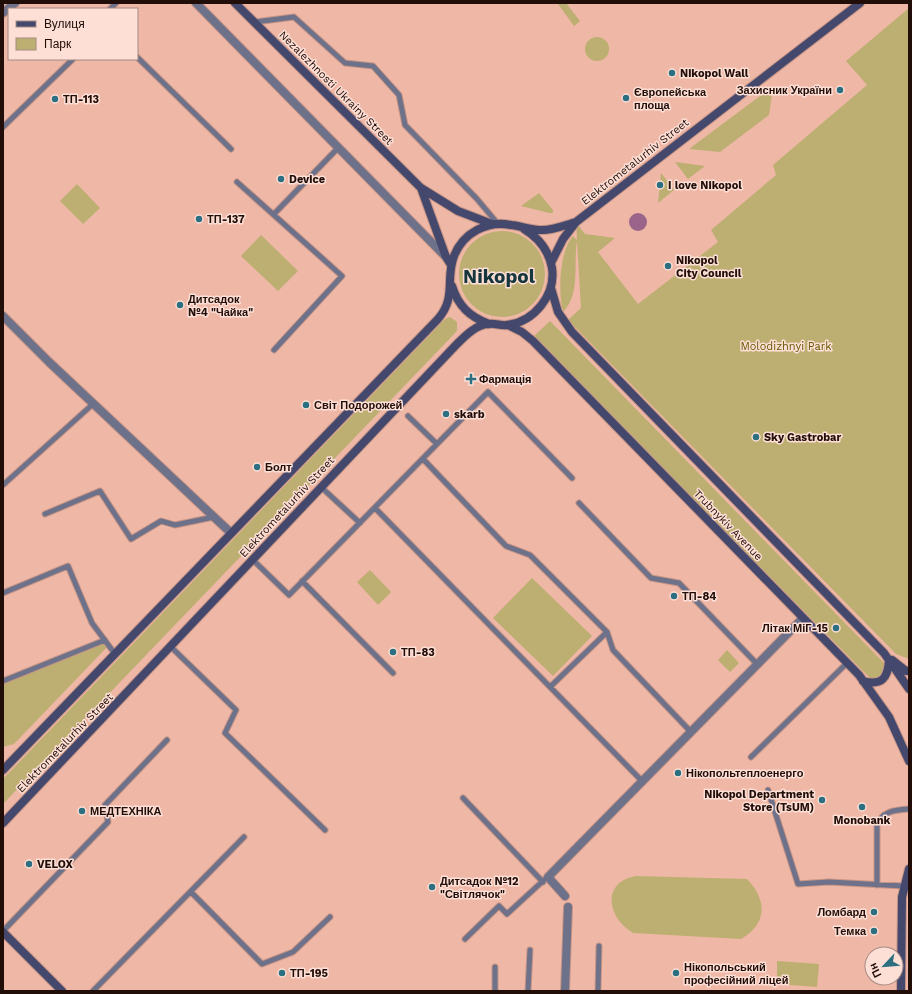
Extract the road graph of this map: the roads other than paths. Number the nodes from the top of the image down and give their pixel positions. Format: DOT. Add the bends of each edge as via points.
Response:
graph roads {
  1 [pos="15,3"];
  2 [pos="196,3"];
  3 [pos="235,3"];
  4 [pos="860,3"];
  5 [pos="4,10"];
  6 [pos="255,22"];
  7 [pos="138,58"];
  8 [pos="72,60"];
  9 [pos="3,127"];
  10 [pos="338,148"];
  11 [pos="230,149"];
  12 [pos="237,182"];
  13 [pos="421,188"];
  14 [pos="274,214"];
  15 [pos="576,222"];
  16 [pos="495,224"];
  17 [pos="524,229"];
  18 [pos="446,257"];
  19 [pos="551,263"];
  20 [pos="452,265"];
  21 [pos="452,284"];
  22 [pos="550,287"];
  23 [pos="3,316"];
  24 [pos="489,324"];
  25 [pos="508,325"];
  26 [pos="274,350"];
  27 [pos="93,404"];
  28 [pos="408,416"];
  29 [pos="437,444"];
  30 [pos="423,459"];
  31 [pos="572,478"];
  32 [pos="3,485"];
  33 [pos="321,487"];
  34 [pos="579,503"];
  35 [pos="374,508"];
  36 [pos="45,514"];
  37 [pos="214,517"];
  38 [pos="360,523"];
  39 [pos="232,534"];
  40 [pos="252,559"];
  41 [pos="302,581"];
  42 [pos="3,593"];
  43 [pos="803,618"];
  44 [pos="607,632"];
  45 [pos="105,640"];
  46 [pos="171,647"];
  47 [pos="115,654"];
  48 [pos="886,657"];
  49 [pos="847,663"];
  50 [pos="758,664"];
  51 [pos="909,671"];
  52 [pos="393,673"];
  53 [pos="3,681"];
  54 [pos="863,681"];
  55 [pos="550,687"];
  56 [pos="909,689"];
  57 [pos="691,732"];
  58 [pos="167,740"];
  59 [pos="751,757"];
  60 [pos="909,761"];
  61 [pos="3,770"];
  62 [pos="642,781"];
  63 [pos="768,790"];
  64 [pos="463,798"];
  65 [pos="909,809"];
  66 [pos="3,823"];
  67 [pos="325,830"];
  68 [pos="244,837"];
  69 [pos="909,869"];
  70 [pos="545,879"];
  71 [pos="877,884"];
  72 [pos="904,886"];
  73 [pos="191,892"];
  74 [pos="565,896"];
  75 [pos="568,907"];
  76 [pos="330,917"];
  77 [pos="3,932"];
  78 [pos="465,939"];
  79 [pos="599,946"];
  80 [pos="530,950"];
  81 [pos="495,967"];
  82 [pos="62,991"];
  83 [pos="93,991"];
  84 [pos="494,991"];
  85 [pos="528,991"];
  86 [pos="565,991"];
  87 [pos="598,991"];
  88 [pos="900,991"];
  1 -- 5 [label="street"];
  2 -- 10 [label="street"];
  3 -- 6 [label="main road, Nezalezhnosti Ukrainy Street"];
  4 -- 15 [label="main road, Elektrometalurhiv Street"];
  6 -- 13 [label="main road, Nezalezhnosti Ukrainy Street"];
  6 -- 16 [label="lane" via="294,17 345,62 374,66 399,95 405,124 477,199"];
  7 -- 11 [label="lane"];
  8 -- 9 [label="lane"];
  10 -- 14 [label="lane"];
  10 -- 18 [label="street"];
  12 -- 14 [label="lane"];
  13 -- 16 [label="main road" via="458,211"];
  13 -- 18 [label="main road"];
  14 -- 26 [label="lane" via="342,276"];
  15 -- 17 [label="main road, Elektrometalurhiv Street" via="542,230"];
  15 -- 19 [label="main road, Elektrometalurhiv Street" via="555,252"];
  16 -- 17 [label="main road, Elektrometalurhiv Street"];
  16 -- 20 [label="main road, Elektrometalurhiv Street" via="473,232 466,238 457,251"];
  17 -- 19 [label="main road" via="540,242"];
  18 -- 20 [label="main road"];
  19 -- 22 [label="main road, Elektrometalurhiv Street"];
  20 -- 21 [label="main road, Elektrometalurhiv Street"];
  21 -- 24 [label="main road" via="456,297 464,309"];
  21 -- 39 [label="main road, Elektrometalurhiv Street" via="445,309 438,319"];
  22 -- 25 [label="main road, Elektrometalurhiv Street" via="535,313"];
  22 -- 48 [label="main road, Trubnykiv Avenue" via="558,312 572,332"];
  23 -- 27 [label="street"];
  24 -- 25 [label="main road, Elektrometalurhiv Street"];
  24 -- 33 [label="main road, Elektrometalurhiv Street" via="474,330 456,345"];
  25 -- 43 [label="main road, Trubnykiv Avenue" via="533,341"];
  27 -- 32 [label="lane"];
  27 -- 37 [label="street"];
  28 -- 29 [label="lane"];
  29 -- 30 [label="lane"];
  29 -- 31 [label="lane" via="488,392"];
  30 -- 35 [label="lane"];
  30 -- 44 [label="lane" via="506,546 530,555"];
  33 -- 38 [label="lane"];
  33 -- 40 [label="main road, Elektrometalurhiv Street"];
  34 -- 50 [label="lane" via="651,578 679,583"];
  35 -- 38 [label="lane"];
  35 -- 55 [label="lane"];
  36 -- 37 [label="lane" via="100,491 132,539 161,521 175,525"];
  37 -- 39 [label="street"];
  38 -- 41 [label="lane"];
  39 -- 47 [label="main road, Elektrometalurhiv Street"];
  40 -- 41 [label="lane" via="288,595"];
  40 -- 46 [label="main road, Elektrometalurhiv Street"];
  41 -- 52 [label="lane"];
  42 -- 45 [label="lane" via="68,566 92,623"];
  43 -- 49 [label="main road, Trubnykiv Avenue"];
  43 -- 50 [label="street"];
  44 -- 55 [label="lane"];
  44 -- 57 [label="lane" via="612,650"];
  45 -- 47 [label="lane"];
  45 -- 53 [label="lane"];
  46 -- 66 [label="main road, Elektrometalurhiv Street"];
  46 -- 67 [label="lane" via="236,710 225,733"];
  47 -- 61 [label="main road, Elektrometalurhiv Street"];
  48 -- 51 [label="main road"];
  48 -- 54 [label="main road" via="888,671 884,678 879,682"];
  48 -- 56 [label="main road, Trubnykiv Avenue"];
  49 -- 54 [label="main road, Trubnykiv Avenue"];
  49 -- 59 [label="lane"];
  50 -- 57 [label="street"];
  54 -- 60 [label="main road, Trubnykiv Avenue" via="889,717"];
  55 -- 62 [label="lane"];
  57 -- 62 [label="street"];
  58 -- 77 [label="lane" via="106,805 108,822"];
  62 -- 70 [label="street"];
  63 -- 71 [label="lane" via="798,884"];
  64 -- 70 [label="lane"];
  65 -- 71 [label="lane" via="891,811 878,820"];
  68 -- 73 [label="lane"];
  69 -- 72 [label="main road"];
  70 -- 74 [label="street"];
  70 -- 78 [label="lane" via="508,914 499,906"];
  71 -- 72 [label="lane"];
  72 -- 88 [label="main road"];
  73 -- 76 [label="lane" via="262,964 293,952"];
  73 -- 83 [label="lane"];
  75 -- 86 [label="street"];
  77 -- 82 [label="main road"];
  79 -- 87 [label="lane"];
  80 -- 85 [label="lane"];
  81 -- 84 [label="lane"];
}
